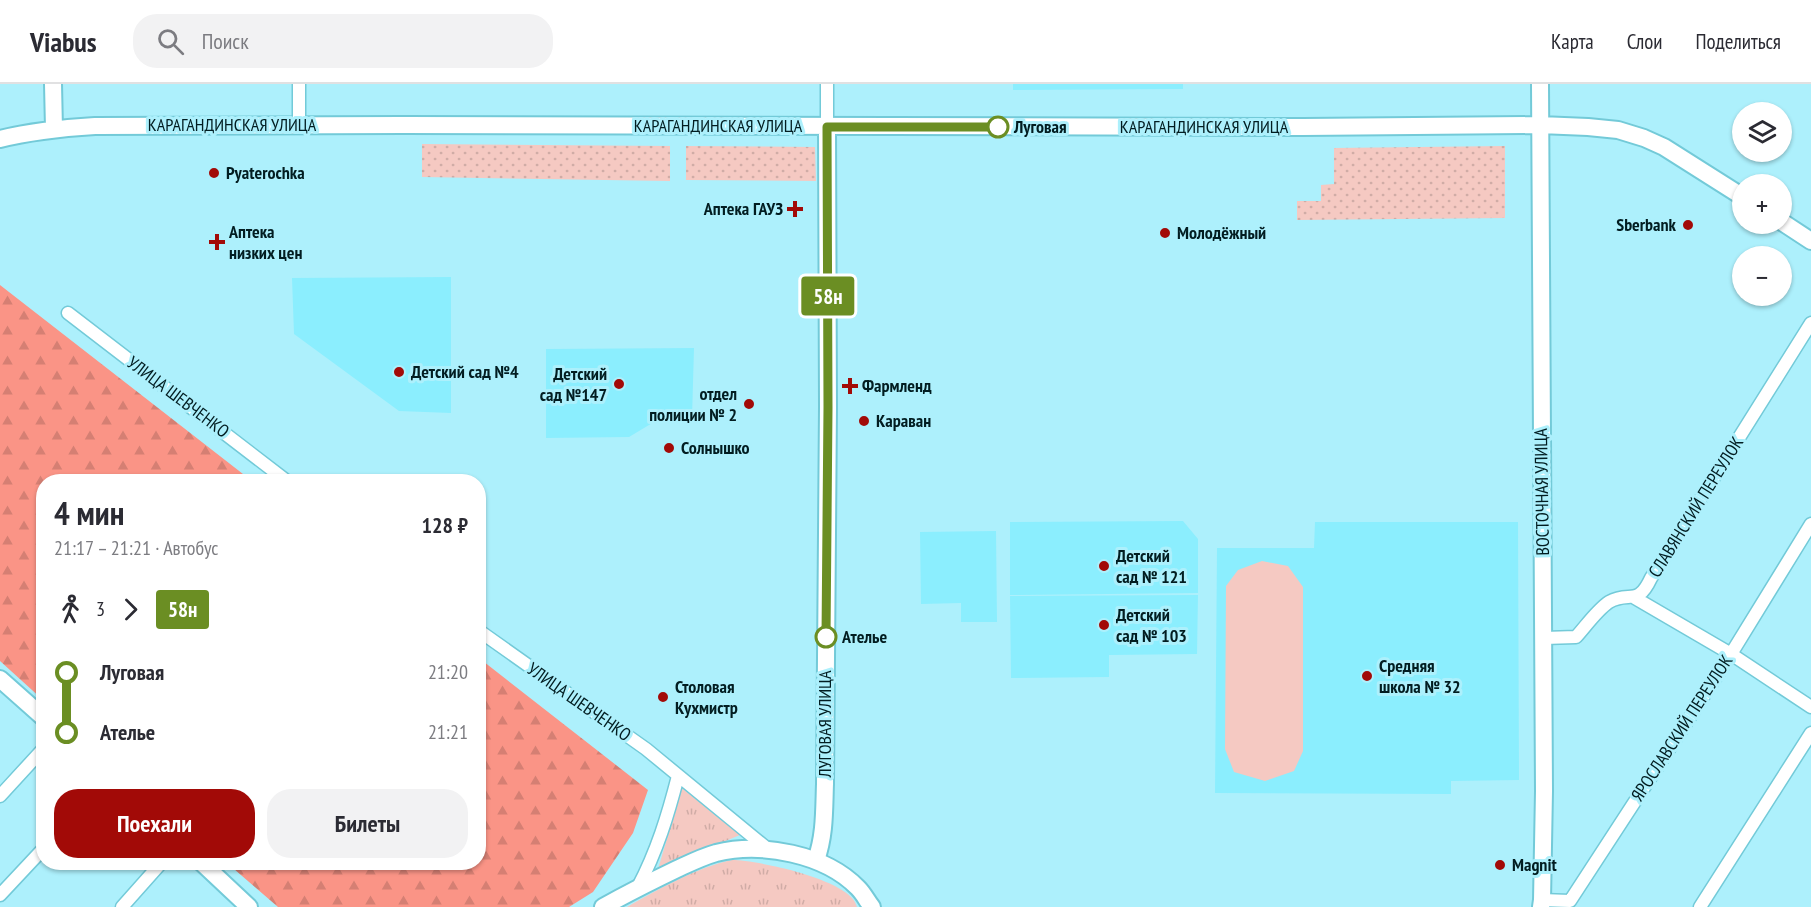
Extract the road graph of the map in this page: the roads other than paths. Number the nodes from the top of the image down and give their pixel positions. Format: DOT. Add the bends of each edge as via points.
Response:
graph roads {
  1 [pos="53,84"];
  2 [pos="299,84"];
  3 [pos="826,84"];
  4 [pos="1540,84"];
  5 [pos="300,125"];
  6 [pos="1540,125"];
  7 [pos="827,127"];
  8 [pos="54,129"];
  9 [pos="0,139"];
  10 [pos="1732,190"];
  11 [pos="1792,229"];
  12 [pos="1811,241"];
  13 [pos="68,313"];
  14 [pos="1811,323"];
  15 [pos="278,474"];
  16 [pos="1811,524"];
  17 [pos="1635,598"];
  18 [pos="486,636"];
  19 [pos="1544,638"];
  20 [pos="1731,654"];
  21 [pos="0,679"];
  22 [pos="1811,707"];
  23 [pos="36,711"];
  24 [pos="1811,733"];
  25 [pos="36,757"];
  26 [pos="678,776"];
  27 [pos="0,796"];
  28 [pos="770,851"];
  29 [pos="36,857"];
  30 [pos="816,860"];
  31 [pos="155,870"];
  32 [pos="210,870"];
  33 [pos="638,887"];
  34 [pos="0,895"];
  35 [pos="1542,903"];
  36 [pos="1574,904"];
  37 [pos="870,906"];
  38 [pos="122,907"];
  39 [pos="249,907"];
  40 [pos="603,907"];
  41 [pos="1700,907"];
  1 -- 8 [label="main road"];
  2 -- 5 [label="street"];
  3 -- 7 [label="street, ЛУГОВАЯ УЛИЦА"];
  4 -- 6 [label="main road, ВОСТОЧНАЯ УЛИЦА"];
  5 -- 7 [label="main road, КАРАГАНДИНСКАЯ УЛИЦА"];
  5 -- 8 [label="main road, КАРАГАНДИНСКАЯ УЛИЦА"];
  6 -- 7 [label="main road, КАРАГАНДИНСКАЯ УЛИЦА"];
  6 -- 10 [label="main road, КАРАГАНДИНСКАЯ УЛИЦА" via="1618,130 1644,138"];
  6 -- 19 [label="main road, ВОСТОЧНАЯ УЛИЦА"];
  7 -- 30 [label="main road, ЛУГОВАЯ УЛИЦА" via="825,784 824,829"];
  8 -- 9 [label="main road, КАРАГАНДИНСКАЯ УЛИЦА"];
  11 -- 12 [label="main road"];
  13 -- 15 [label="street, УЛИЦА ШЕВЧЕНКО"];
  14 -- 17 [label="street, СЛАВЯНСКИЙ ПЕРЕУЛОК" via="1646,590"];
  16 -- 20 [label="street, ЯРОСЛАВСКИЙ ПЕРЕУЛОК"];
  17 -- 19 [label="street" via="1619,598 1607,604 1576,637"];
  17 -- 20 [label="street"];
  18 -- 26 [label="street, УЛИЦА ШЕВЧЕНКО"];
  19 -- 35 [label="main road, ВОСТОЧНАЯ УЛИЦА"];
  20 -- 22 [label="street"];
  20 -- 36 [label="street, ЯРОСЛАВСКИЙ ПЕРЕУЛОК"];
  21 -- 23 [label="main road"];
  24 -- 41 [label="street"];
  25 -- 27 [label="street"];
  26 -- 28 [label="street, УЛИЦА ШЕВЧЕНКО"];
  26 -- 33 [label="street" via="666,824"];
  28 -- 30 [label="main road"];
  28 -- 33 [label="main road" via="716,853"];
  29 -- 34 [label="street"];
  30 -- 37 [label="main road" via="850,881"];
  31 -- 38 [label="street"];
  32 -- 39 [label="main road"];
  33 -- 40 [label="main road"];
  35 -- 36 [label="street, ЯРОСЛАВСКИЙ ПЕРЕУЛОК"];
}
